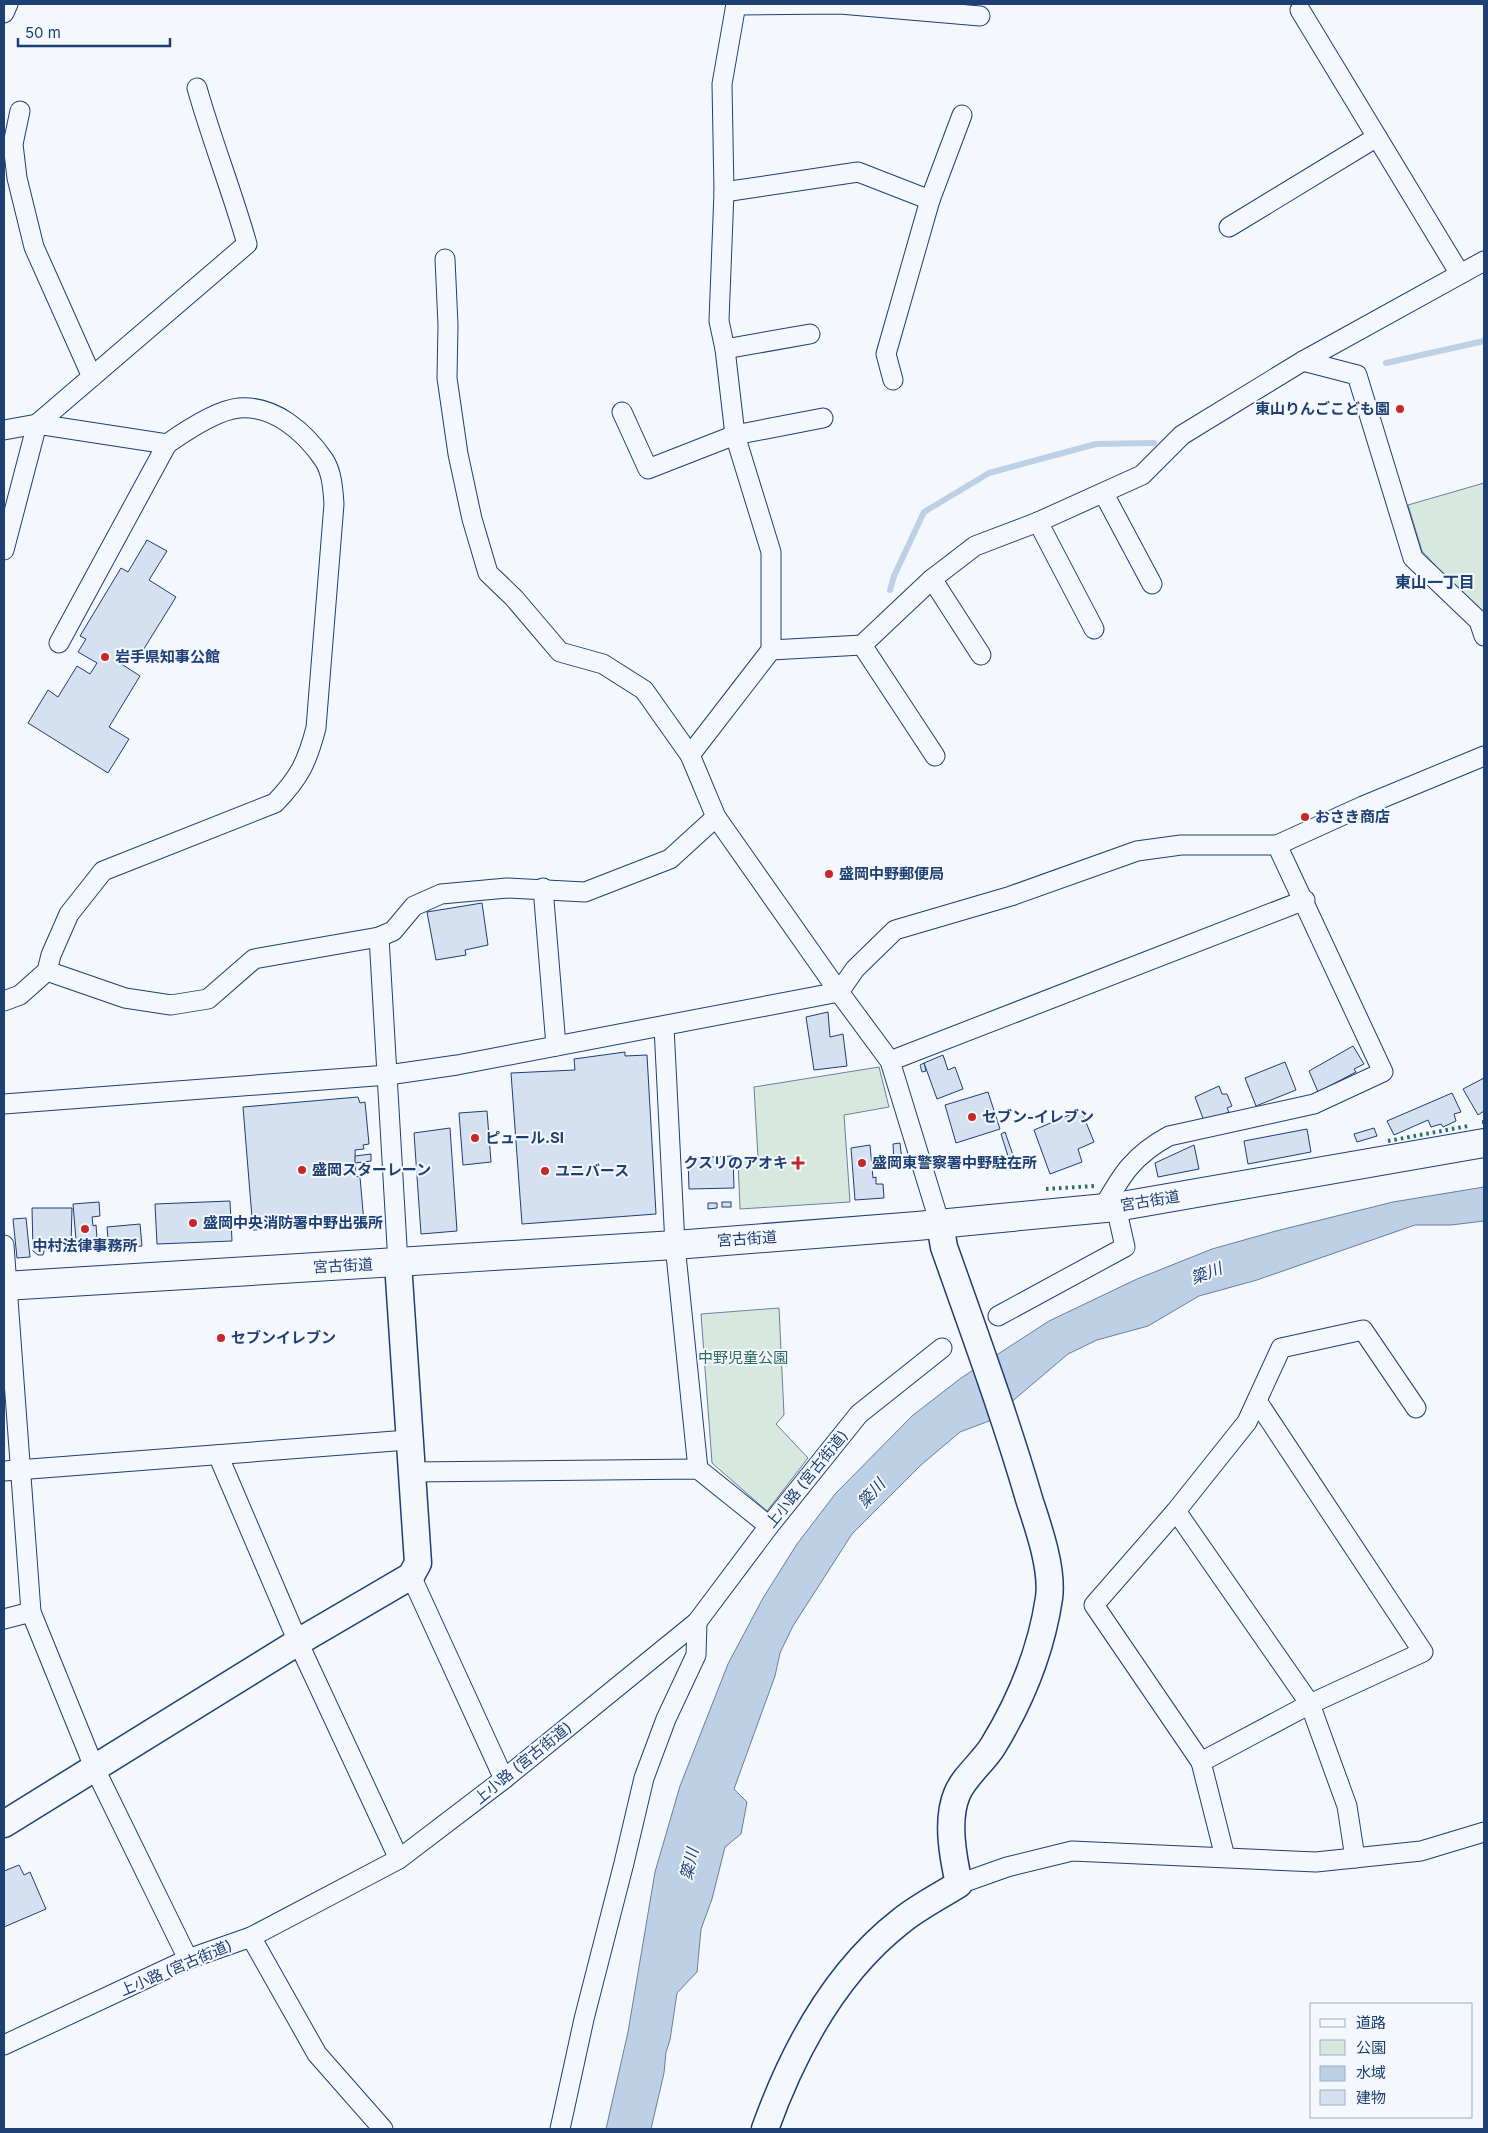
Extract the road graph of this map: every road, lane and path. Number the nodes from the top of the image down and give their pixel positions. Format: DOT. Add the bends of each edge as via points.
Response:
graph roads {
  1 [pos="8,4"];
  2 [pos="736,4"];
  3 [pos="1300,10"];
  4 [pos="4,13"];
  5 [pos="980,16"];
  6 [pos="197,88"];
  7 [pos="20,111"];
  8 [pos="962,115"];
  9 [pos="1376,137"];
  10 [pos="724,192"];
  11 [pos="930,200"];
  12 [pos="1229,227"];
  13 [pos="444,260"];
  14 [pos="1484,261"];
  15 [pos="1460,274"];
  16 [pos="810,334"];
  17 [pos="725,349"];
  18 [pos="1303,361"];
  19 [pos="92,377"];
  20 [pos="892,380"];
  21 [pos="622,412"];
  22 [pos="823,418"];
  23 [pos="37,424"];
  24 [pos="4,430"];
  25 [pos="735,435"];
  26 [pos="167,444"];
  27 [pos="1104,494"];
  28 [pos="1038,522"];
  29 [pos="4,550"];
  30 [pos="932,580"];
  31 [pos="1152,584"];
  32 [pos="1094,628"];
  33 [pos="1484,636"];
  34 [pos="60,643"];
  35 [pos="862,645"];
  36 [pos="771,650"];
  37 [pos="981,655"];
  38 [pos="690,755"];
  39 [pos="935,756"];
  40 [pos="1484,756"];
  41 [pos="716,817"];
  42 [pos="1278,845"];
  43 [pos="543,888"];
  44 [pos="1305,900"];
  45 [pos="379,937"];
  46 [pos="47,971"];
  47 [pos="839,992"];
  48 [pos="4,1001"];
  49 [pos="664,1026"];
  50 [pos="556,1046"];
  51 [pos="890,1061"];
  52 [pos="388,1075"];
  53 [pos="4,1104"];
  54 [pos="1484,1143"];
  55 [pos="1109,1208"];
  56 [pos="940,1224"];
  57 [pos="4,1245"];
  58 [pos="675,1245"];
  59 [pos="398,1263"];
  60 [pos="5,1286"];
  61 [pos="998,1316"];
  62 [pos="942,1348"];
  63 [pos="1257,1401"];
  64 [pos="1416,1408"];
  65 [pos="408,1440"];
  66 [pos="218,1455"];
  67 [pos="698,1469"];
  68 [pos="12,1470"];
  69 [pos="410,1472"];
  70 [pos="1176,1511"];
  71 [pos="769,1526"];
  72 [pos="411,1576"];
  73 [pos="31,1612"];
  74 [pos="4,1620"];
  75 [pos="697,1622"];
  76 [pos="298,1642"];
  77 [pos="1310,1704"];
  78 [pos="1201,1762"];
  79 [pos="94,1767"];
  80 [pos="504,1779"];
  81 [pos="4,1824"];
  82 [pos="1484,1832"];
  83 [pos="1225,1858"];
  84 [pos="1355,1858"];
  85 [pos="399,1859"];
  86 [pos="959,1884"];
  87 [pos="250,1936"];
  88 [pos="188,1959"];
  89 [pos="4,2046"];
  90 [pos="383,2129"];
  91 [pos="560,2129"];
  92 [pos="765,2129"];
  1 -- 4 [label="street"];
  2 -- 5 [label="street" via="840,4"];
  2 -- 10 [label="street" via="722,84"];
  3 -- 9 [label="street"];
  6 -- 19 [label="street" via="247,244"];
  7 -- 19 [label="street" via="13,144 17,178 34,247"];
  8 -- 11 [label="street"];
  9 -- 12 [label="street"];
  9 -- 15 [label="street"];
  10 -- 11 [label="street" via="858,172"];
  10 -- 17 [label="street" via="719,321"];
  11 -- 20 [label="street" via="886,354"];
  13 -- 38 [label="street" via="447,378 458,454 488,572 560,652 603,664 644,690"];
  14 -- 15 [label="street"];
  15 -- 18 [label="street"];
  16 -- 17 [label="street"];
  17 -- 25 [label="street"];
  18 -- 27 [label="street" via="1182,435 1142,475"];
  18 -- 33 [label="street" via="1357,375 1413,558 1479,621"];
  19 -- 23 [label="street"];
  21 -- 25 [label="street" via="648,469"];
  22 -- 25 [label="street"];
  23 -- 24 [label="street"];
  23 -- 26 [label="street"];
  23 -- 29 [label="street"];
  25 -- 36 [label="street" via="771,552"];
  26 -- 34 [label="street"];
  26 -- 46 [label="street" via="193,425 238,408 262,410 289,422 324,460 333,484 334,504 316,728 308,760 275,803 102,871 70,914"];
  27 -- 28 [label="street"];
  27 -- 31 [label="street"];
  28 -- 30 [label="street" via="975,546"];
  28 -- 32 [label="street"];
  30 -- 35 [label="street"];
  30 -- 37 [label="street"];
  35 -- 36 [label="street"];
  35 -- 39 [label="street"];
  36 -- 38 [label="street"];
  38 -- 41 [label="street"];
  40 -- 42 [label="street"];
  41 -- 43 [label="street" via="670,858 585,892"];
  41 -- 47 [label="street"];
  42 -- 44 [label="street"];
  42 -- 47 [label="street" via="1181,845 1137,851 1019,893 895,930 855,969"];
  43 -- 45 [label="street" via="441,894 414,906 393,931"];
  43 -- 50 [label="street"];
  44 -- 51 [label="street"];
  44 -- 55 [label="street" via="1383,1072 1314,1104 1169,1136 1150,1146 1123,1172"];
  45 -- 46 [label="street" via="254,959 208,999 171,1005 125,998"];
  45 -- 52 [label="street"];
  46 -- 48 [label="street" via="20,995"];
  47 -- 49 [label="street"];
  47 -- 51 [label="street"];
  49 -- 50 [label="street"];
  49 -- 58 [label="street"];
  50 -- 52 [label="street"];
  51 -- 56 [label="street"];
  52 -- 53 [label="street"];
  52 -- 59 [label="street"];
  54 -- 55 [label="highway, 宮古街道"];
  55 -- 56 [label="highway, 宮古街道"];
  55 -- 61 [label="street" via="1125,1247"];
  56 -- 58 [label="highway, 宮古街道"];
  56 -- 86 [label="street" via="944,1247 1045,1549 1049,1596 1039,1649 1020,1698 992,1747 957,1793 952,1857"];
  57 -- 60 [label="street"];
  58 -- 59 [label="highway, 宮古街道"];
  58 -- 67 [label="street"];
  59 -- 60 [label="highway, 宮古街道"];
  59 -- 65 [label="street"];
  60 -- 68 [label="street"];
  62 -- 71 [label="street, 上小路 (宮古街道)" via="859,1414"];
  63 -- 64 [label="street" via="1281,1348 1363,1330"];
  63 -- 70 [label="street" via="1247,1422"];
  63 -- 77 [label="street" via="1423,1652"];
  65 -- 66 [label="street"];
  65 -- 69 [label="street"];
  66 -- 68 [label="street"];
  66 -- 76 [label="street"];
  67 -- 69 [label="street"];
  67 -- 71 [label="street"];
  68 -- 73 [label="street"];
  69 -- 72 [label="street" via="418,1563"];
  70 -- 77 [label="street"];
  70 -- 78 [label="street" via="1094,1605"];
  71 -- 75 [label="street, 上小路 (宮古街道)"];
  72 -- 76 [label="street"];
  72 -- 80 [label="street"];
  73 -- 74 [label="street"];
  73 -- 79 [label="street"];
  75 -- 80 [label="street, 上小路 (宮古街道)"];
  75 -- 91 [label="street" via="696,1655 666,1719 644,1778"];
  76 -- 79 [label="street"];
  76 -- 85 [label="street"];
  77 -- 78 [label="street"];
  77 -- 84 [label="street" via="1348,1806"];
  78 -- 83 [label="street"];
  79 -- 81 [label="street"];
  79 -- 88 [label="street"];
  80 -- 85 [label="street, 上小路 (宮古街道)"];
  82 -- 84 [label="street" via="1421,1851"];
  83 -- 84 [label="street" via="1316,1862"];
  83 -- 86 [label="street" via="1072,1852 1007,1867"];
  85 -- 87 [label="street, 上小路 (宮古街道)"];
  86 -- 92 [label="street" via="901,1920 854,1964 819,2013 780,2087"];
  87 -- 88 [label="street, 上小路 (宮古街道)"];
  87 -- 90 [label="street" via="317,2054"];
  88 -- 89 [label="street, 上小路 (宮古街道)"];
}
